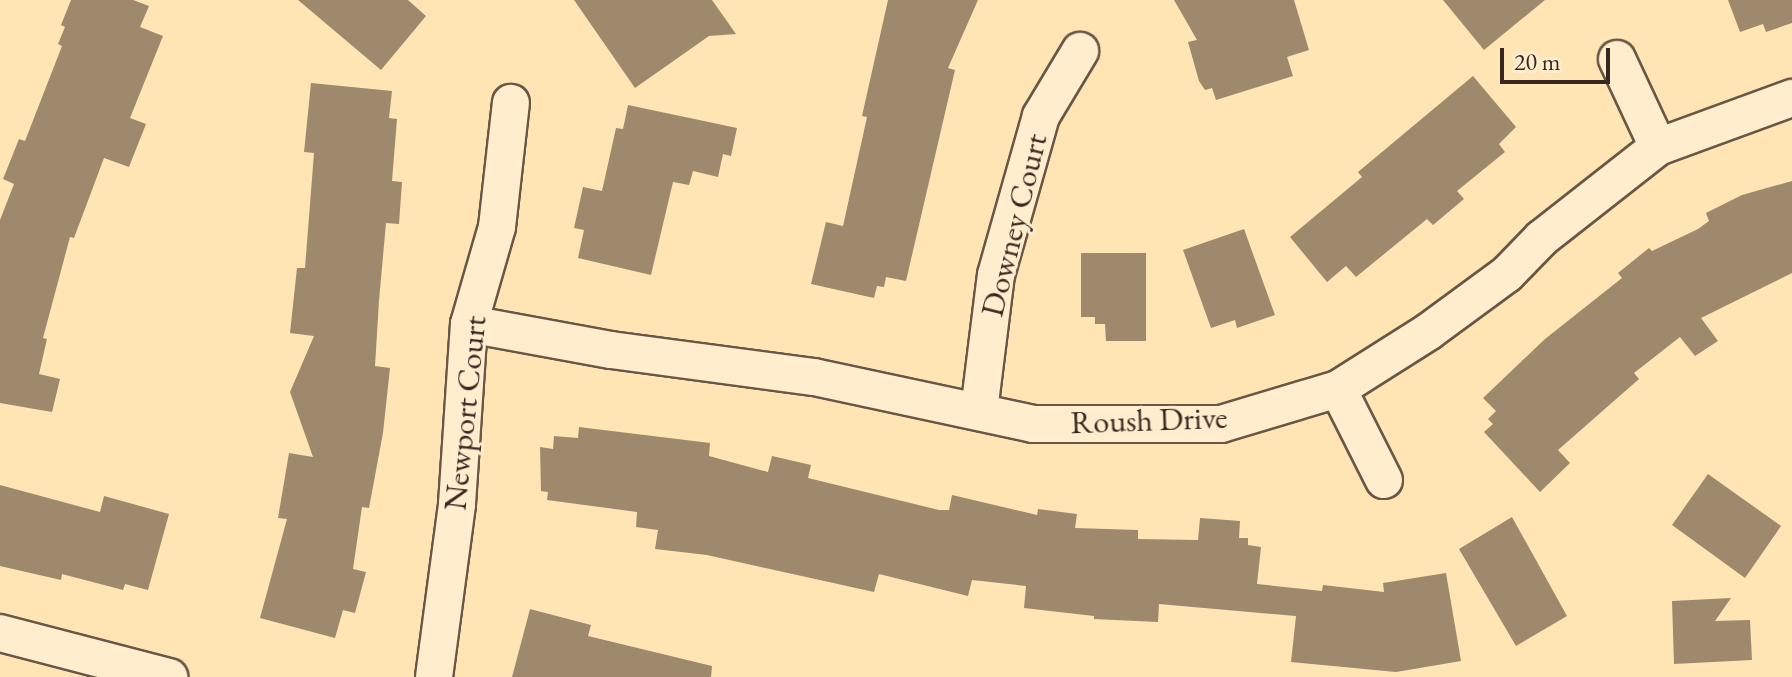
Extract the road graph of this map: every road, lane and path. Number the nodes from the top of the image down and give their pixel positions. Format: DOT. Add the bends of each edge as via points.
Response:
graph roads {
  1 [pos="1080,51"];
  2 [pos="1617,59"];
  3 [pos="1792,98"];
  4 [pos="511,103"];
  5 [pos="1658,147"];
  6 [pos="469,324"];
  7 [pos="1338,389"];
  8 [pos="979,411"];
  9 [pos="1384,480"];
  10 [pos="0,633"];
  11 [pos="162,676"];
  12 [pos="434,677"];
  1 -- 8 [label="street, Downey Court" via="1041,116 996,275"];
  2 -- 5 [label="street"];
  3 -- 5 [label="street, Roush Drive"];
  4 -- 6 [label="street, Newport Court" via="497,227"];
  5 -- 7 [label="street, Roush Drive" via="1542,238 1507,274"];
  6 -- 8 [label="street, Roush Drive" via="626,353 814,377"];
  6 -- 12 [label="street, Newport Court" via="457,504"];
  7 -- 8 [label="street, Roush Drive" via="1221,424 1033,424"];
  7 -- 9 [label="street"];
  10 -- 11 [label="street"];
}
